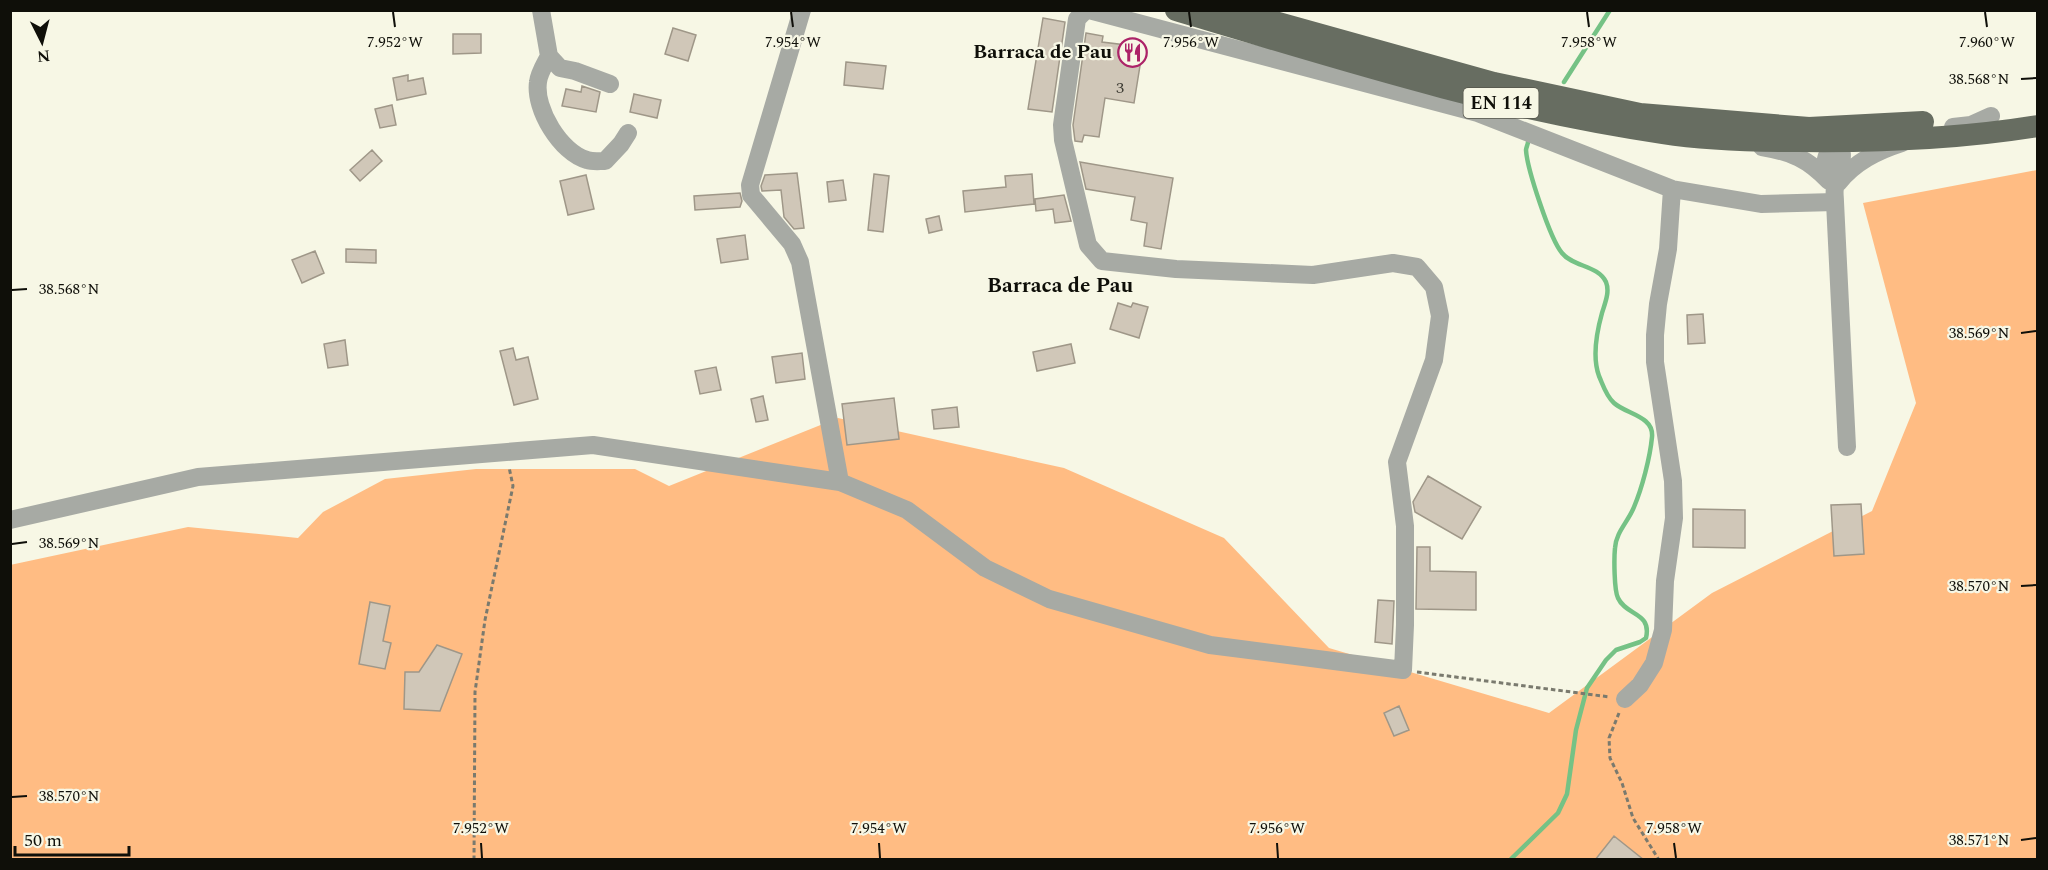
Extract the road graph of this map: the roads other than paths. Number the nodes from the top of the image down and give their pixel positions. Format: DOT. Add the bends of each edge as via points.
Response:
graph roads {
  1 [pos="541,10"];
  2 [pos="802,10"];
  3 [pos="1087,10"];
  4 [pos="1176,10"];
  5 [pos="1232,10"];
  6 [pos="549,56"];
  7 [pos="610,84"];
  8 [pos="2037,111"];
  9 [pos="1991,116"];
  10 [pos="2037,126"];
  11 [pos="1814,128"];
  12 [pos="628,134"];
  13 [pos="1707,137"];
  14 [pos="1918,138"];
  15 [pos="1836,142"];
  16 [pos="1672,189"];
  17 [pos="1835,195"];
  18 [pos="1848,447"];
  19 [pos="840,482"];
  20 [pos="10,520"];
  21 [pos="1625,699"];
  1 -- 6 [label="street"];
  2 -- 19 [label="street" via="750,185 751,195 792,244 800,262"];
  3 -- 16 [label="street" via="1478,113"];
  3 -- 19 [label="street" via="1077,19 1062,125 1088,246 1102,261 1176,269 1312,275 1393,263 1417,267 1434,287 1440,316 1434,360 1397,462 1405,526 1403,670 1210,645 1049,599 985,568 907,510"];
  4 -- 13 [label="main road, EN 114" via="1483,99 1665,134"];
  5 -- 11 [label="main road, EN 114" via="1494,83 1640,114"];
  6 -- 7 [label="street" via="560,68"];
  6 -- 12 [label="street" via="538,81 538,96 553,133 569,149 585,160 606,161"];
  8 -- 9 [label="main road, EN 114"];
  9 -- 11 [label="main road, EN 114"];
  9 -- 15 [label="street" via="1971,125 1854,134"];
  10 -- 14 [label="main road, EN 114"];
  11 -- 15 [label="street"];
  13 -- 15 [label="main road, EN 114"];
  13 -- 17 [label="street" via="1799,156 1816,167"];
  14 -- 15 [label="main road, EN 114"];
  14 -- 17 [label="street" via="1857,163"];
  15 -- 17 [label="street" via="1842,153 1842,166"];
  16 -- 17 [label="street" via="1761,204"];
  16 -- 21 [label="street" via="1655,362 1673,481 1674,518 1663,630 1654,663"];
  17 -- 18 [label="street"];
  19 -- 20 [label="street" via="592,445 198,477"];
}
